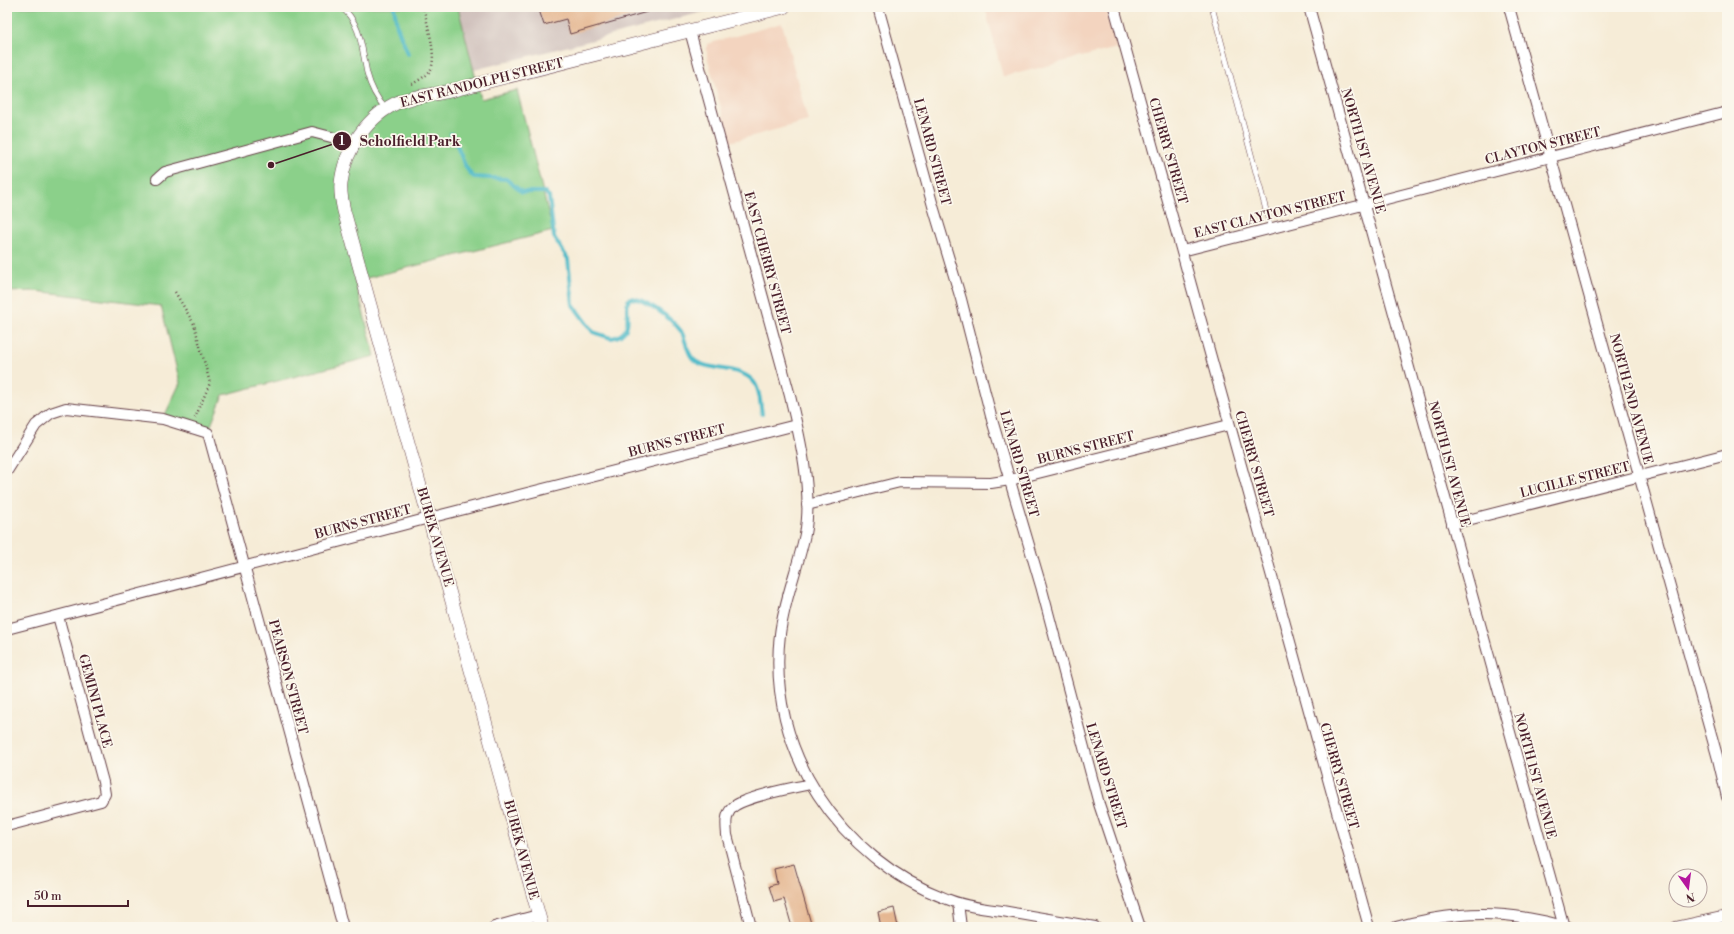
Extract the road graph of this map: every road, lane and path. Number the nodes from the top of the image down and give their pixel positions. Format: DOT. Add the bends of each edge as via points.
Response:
graph roads {
  1 [pos="341,7"];
  2 [pos="423,7"];
  3 [pos="784,7"];
  4 [pos="878,7"];
  5 [pos="1114,7"];
  6 [pos="1212,7"];
  7 [pos="1309,7"];
  8 [pos="1509,7"];
  9 [pos="690,31"];
  10 [pos="406,87"];
  11 [pos="386,109"];
  12 [pos="1727,112"];
  13 [pos="353,148"];
  14 [pos="1550,158"];
  15 [pos="157,179"];
  16 [pos="1365,205"];
  17 [pos="1271,229"];
  18 [pos="1182,251"];
  19 [pos="175,292"];
  20 [pos="796,425"];
  21 [pos="1229,425"];
  22 [pos="191,428"];
  23 [pos="1727,454"];
  24 [pos="7,471"];
  25 [pos="1639,477"];
  26 [pos="1010,480"];
  27 [pos="807,505"];
  28 [pos="429,518"];
  29 [pos="1452,524"];
  30 [pos="244,567"];
  31 [pos="58,616"];
  32 [pos="7,629"];
  33 [pos="810,784"];
  34 [pos="1727,797"];
  35 [pos="7,826"];
  36 [pos="958,903"];
  37 [pos="1727,916"];
  38 [pos="540,921"];
  39 [pos="343,927"];
  40 [pos="494,927"];
  41 [pos="751,927"];
  42 [pos="961,927"];
  43 [pos="1095,927"];
  44 [pos="1140,927"];
  45 [pos="1368,927"];
  46 [pos="1396,927"];
  47 [pos="1566,927"];
  48 [pos="1676,927"];
  1 -- 11 [label="lane" via="348,12 360,37 367,75 379,101"];
  2 -- 10 [label="path" via="433,64 429,72"];
  3 -- 9 [label="street, EAST RANDOLPH STREET"];
  4 -- 26 [label="street, LENARD STREET"];
  5 -- 18 [label="street, CHERRY STREET"];
  6 -- 17 [label="lane"];
  7 -- 16 [label="street, NORTH 1ST AVENUE"];
  8 -- 14 [label="street, NORTH 2ND AVENUE"];
  9 -- 11 [label="street, EAST RANDOLPH STREET" via="446,92 416,97"];
  9 -- 20 [label="street, EAST CHERRY STREET"];
  11 -- 13 [label="street, EAST RANDOLPH STREET" via="368,124"];
  12 -- 14 [label="street, CLAYTON STREET"];
  13 -- 15 [label="street" via="336,138 312,132 165,172"];
  13 -- 28 [label="street, BUREK AVENUE" via="341,180 342,202"];
  14 -- 16 [label="street, CLAYTON STREET"];
  14 -- 25 [label="street, NORTH 2ND AVENUE"];
  16 -- 17 [label="street, EAST CLAYTON STREET"];
  16 -- 29 [label="street, NORTH 1ST AVENUE"];
  17 -- 18 [label="street, EAST CLAYTON STREET"];
  18 -- 21 [label="street, CHERRY STREET"];
  19 -- 22 [label="path" via="194,324 210,383"];
  20 -- 27 [label="street, EAST CHERRY STREET"];
  20 -- 28 [label="street, BURNS STREET"];
  21 -- 26 [label="street, BURNS STREET"];
  21 -- 45 [label="street, CHERRY STREET"];
  22 -- 24 [label="street" via="163,419 66,408 51,413 36,426"];
  22 -- 30 [label="street, PEARSON STREET" via="208,433"];
  23 -- 25 [label="street, LUCILLE STREET"];
  25 -- 29 [label="street, LUCILLE STREET"];
  25 -- 34 [label="street, NORTH 2ND AVENUE"];
  26 -- 27 [label="street, BURNS STREET" via="991,483 900,482"];
  26 -- 44 [label="street, LENARD STREET" via="1099,804"];
  27 -- 33 [label="street, EAST CHERRY STREET" via="805,534 781,625 778,656 786,722"];
  28 -- 30 [label="street, BURNS STREET"];
  28 -- 38 [label="street, BUREK AVENUE"];
  29 -- 47 [label="street, NORTH 1ST AVENUE"];
  30 -- 31 [label="street, BURNS STREET"];
  30 -- 39 [label="street, PEARSON STREET"];
  31 -- 32 [label="street, BURNS STREET"];
  31 -- 35 [label="street, GEMINI PLACE" via="104,794 100,802"];
  33 -- 36 [label="street, EAST CHERRY STREET" via="839,825 868,853 914,885"];
  33 -- 41 [label="street" via="747,800 735,805 729,813 726,835"];
  36 -- 42 [label="street"];
  36 -- 43 [label="street, EAST CHERRY STREET"];
  37 -- 48 [label="street"];
  38 -- 40 [label="street"];
  46 -- 47 [label="street" via="1440,916 1480,913 1526,918"];
}
